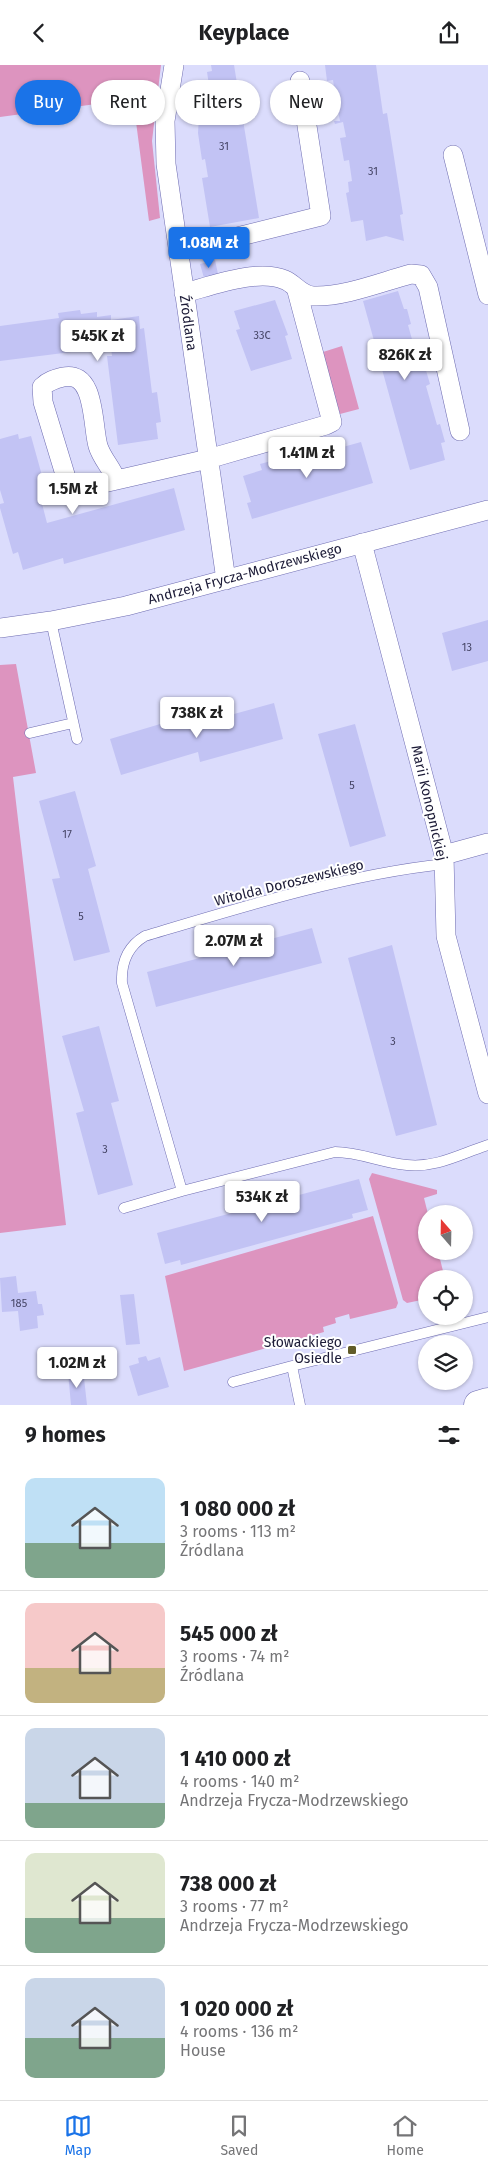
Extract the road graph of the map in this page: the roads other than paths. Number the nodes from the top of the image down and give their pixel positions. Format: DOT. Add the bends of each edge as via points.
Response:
graph roads {
  1 [pos="174,65"];
  2 [pos="307,125"];
  3 [pos="453,155"];
  4 [pos="178,249"];
  5 [pos="297,291"];
  6 [pos="184,293"];
  7 [pos="488,295"];
  8 [pos="460,431"];
  9 [pos="208,459"];
  10 [pos="116,480"];
  11 [pos="488,510"];
  12 [pos="362,543"];
  13 [pos="226,580"];
  14 [pos="51,621"];
  15 [pos="0,628"];
  16 [pos="73,723"];
  17 [pos="30,733"];
  18 [pos="77,739"];
  19 [pos="488,843"];
  20 [pos="444,859"];
  21 [pos="487,1084"];
  22 [pos="488,1145"];
  23 [pos="182,1191"];
  24 [pos="124,1208"];
  25 [pos="486,1317"];
  26 [pos="292,1366"];
  27 [pos="233,1381"];
  28 [pos="488,1402"];
  29 [pos="300,1405"];
  30 [pos="478,1405"];
  1 -- 4 [label="street, Źródlana" via="164,121 166,164"];
  2 -- 4 [label="street" via="321,216"];
  3 -- 7 [label="street"];
  4 -- 6 [label="street, Źródlana"];
  5 -- 6 [label="street" via="286,280 249,277"];
  5 -- 8 [label="street" via="311,296 327,296 411,274 422,275 428,287"];
  5 -- 9 [label="street" via="332,422"];
  6 -- 9 [label="street, Źródlana"];
  9 -- 10 [label="street"];
  9 -- 13 [label="street, Źródlana"];
  10 -- 10 [label="street" via="77,491 70,488 41,394 47,383 69,376 86,385 98,446"];
  11 -- 12 [label="street, Andrzeja Frycza-Modrzewskiego"];
  12 -- 13 [label="street, Andrzeja Frycza-Modrzewskiego"];
  12 -- 20 [label="street, Marii Konopnickiej"];
  13 -- 14 [label="street, Andrzeja Frycza-Modrzewskiego" via="126,606"];
  14 -- 15 [label="street, Andrzeja Frycza-Modrzewskiego"];
  14 -- 16 [label="lane"];
  16 -- 17 [label="lane"];
  16 -- 18 [label="lane"];
  19 -- 20 [label="street"];
  20 -- 21 [label="street, Marii Konopnickiej" via="446,936"];
  20 -- 23 [label="lane, Witolda Doroszewskiego" via="285,896 145,935 130,949 124,961 122,983"];
  22 -- 23 [label="lane" via="440,1164 407,1165 351,1152 335,1152"];
  23 -- 24 [label="lane"];
  25 -- 26 [label="lane"];
  26 -- 27 [label="lane"];
  26 -- 29 [label="lane"];
  28 -- 30 [label="street"];
}
